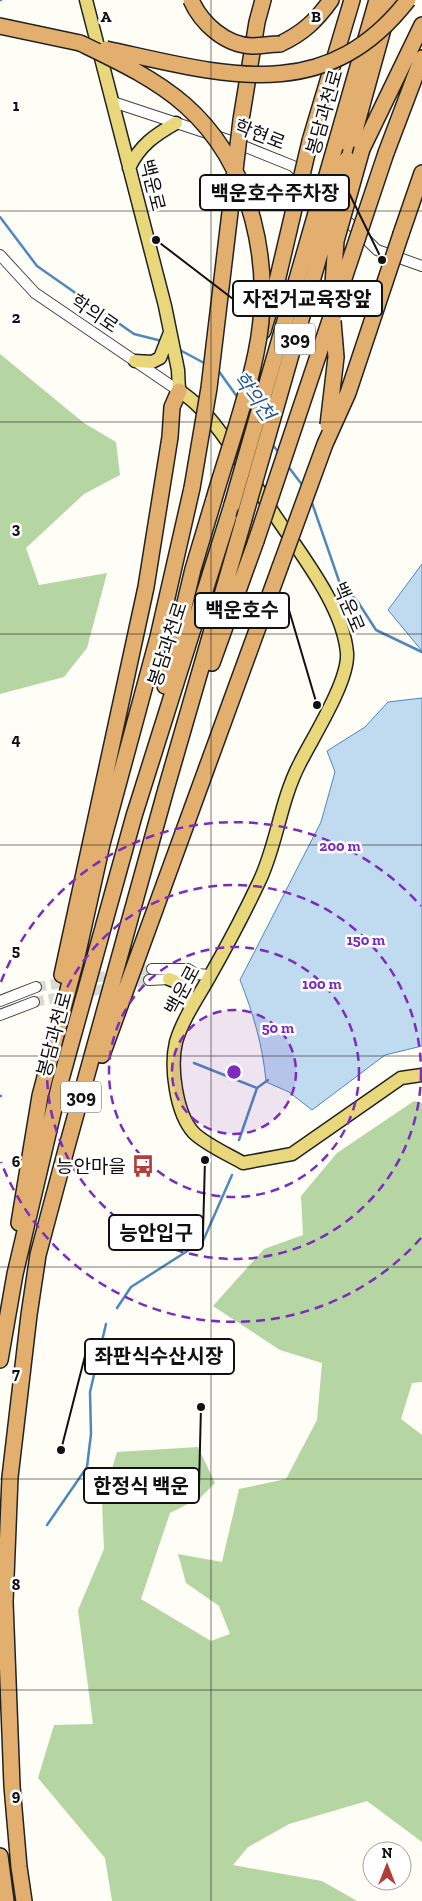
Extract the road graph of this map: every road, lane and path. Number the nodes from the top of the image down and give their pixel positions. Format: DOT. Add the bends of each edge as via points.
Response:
graph roads {
  1 [pos="86,0"];
  2 [pos="191,0"];
  3 [pos="263,0"];
  4 [pos="331,0"];
  5 [pos="352,0"];
  6 [pos="377,0"];
  7 [pos="391,0"];
  8 [pos="408,0"];
  9 [pos="422,25"];
  10 [pos="0,26"];
  11 [pos="80,43"];
  12 [pos="422,58"];
  13 [pos="113,102"];
  14 [pos="176,123"];
  15 [pos="129,168"];
  16 [pos="422,173"];
  17 [pos="0,255"];
  18 [pos="422,266"];
  19 [pos="256,352"];
  20 [pos="169,354"];
  21 [pos="135,361"];
  22 [pos="179,391"];
  23 [pos="325,444"];
  24 [pos="166,789"];
  25 [pos="134,816"];
  26 [pos="196,974"];
  27 [pos="210,975"];
  28 [pos="169,978"];
  29 [pos="36,987"];
  30 [pos="0,1001"];
  31 [pos="34,1002"];
  32 [pos="190,1010"];
  33 [pos="0,1015"];
  34 [pos="422,1075"];
  35 [pos="40,1096"];
  36 [pos="66,1150"];
  37 [pos="15,1274"];
  38 [pos="0,1360"];
  39 [pos="0,1856"];
  40 [pos="6,1901"];
  41 [pos="24,1901"];
  1 -- 13 [label="main road, 백운로"];
  2 -- 4 [label="highway, bridge" via="209,27 230,40 250,46 280,44 301,34 318,19"];
  3 -- 35 [label="highway, 봉담과천로, bridge" via="241,120 208,388 192,488 158,637 102,844"];
  5 -- 19 [label="highway, bridge" via="310,141 274,294"];
  6 -- 25 [label="highway, 봉담과천로 / 309, bridge" via="232,506"];
  7 -- 24 [label="highway, 봉담과천로 / 309, bridge"];
  8 -- 11 [label="highway, bridge" via="372,39 342,58 279,75 250,76"];
  9 -- 23 [label="highway, bridge" via="362,149 336,241 332,292 336,357"];
  10 -- 11 [label="highway"];
  11 -- 19 [label="highway, bridge" via="155,82 185,105 209,130 226,155 246,196 257,235 261,271"];
  12 -- 24 [label="highway, 봉담과천로, bridge" via="386,153 256,541"];
  13 -- 14 [label="street, 학현로"];
  13 -- 15 [label="main road, 백운로"];
  14 -- 15 [label="main road" via="143,146"];
  14 -- 18 [label="street, 학현로" via="293,166 377,250"];
  15 -- 20 [label="main road, 백운로" via="165,306"];
  16 -- 23 [label="highway, bridge" via="348,393"];
  17 -- 21 [label="street, 학의로" via="35,294"];
  19 -- 25 [label="highway, bridge" via="194,569"];
  20 -- 21 [label="main road" via="152,362"];
  20 -- 22 [label="main road, 백운로"];
  21 -- 22 [label="street, 학의로"];
  22 -- 27 [label="main road, 백운로" via="193,399 224,438 327,596 343,632 347,654 343,680 293,779 265,869"];
  22 -- 35 [label="highway" via="172,407 146,588 68,946"];
  23 -- 36 [label="highway, bridge"];
  24 -- 36 [label="highway, 봉담과천로 / 309"];
  25 -- 37 [label="highway, 봉담과천로 / 309" via="60,1083"];
  26 -- 27 [label="street"];
  26 -- 28 [label="street" via="190,978"];
  26 -- 28 [label="street" via="188,969 151,974"];
  27 -- 32 [label="main road, 백운로"];
  28 -- 32 [label="main road" via="181,982 185,988"];
  29 -- 30 [label="street"];
  31 -- 33 [label="street"];
  32 -- 34 [label="main road, 백운로" via="176,1042 173,1070 184,1117 194,1133 243,1164 292,1154 401,1078"];
  35 -- 37 [label="highway, 봉담과천로" via="21,1202"];
  36 -- 41 [label="highway, 봉담과천로 / 309" via="38,1256 10,1477 5,1602 12,1786"];
  37 -- 38 [label="highway, 봉담과천로 / 309"];
  39 -- 40 [label="highway"];
}
